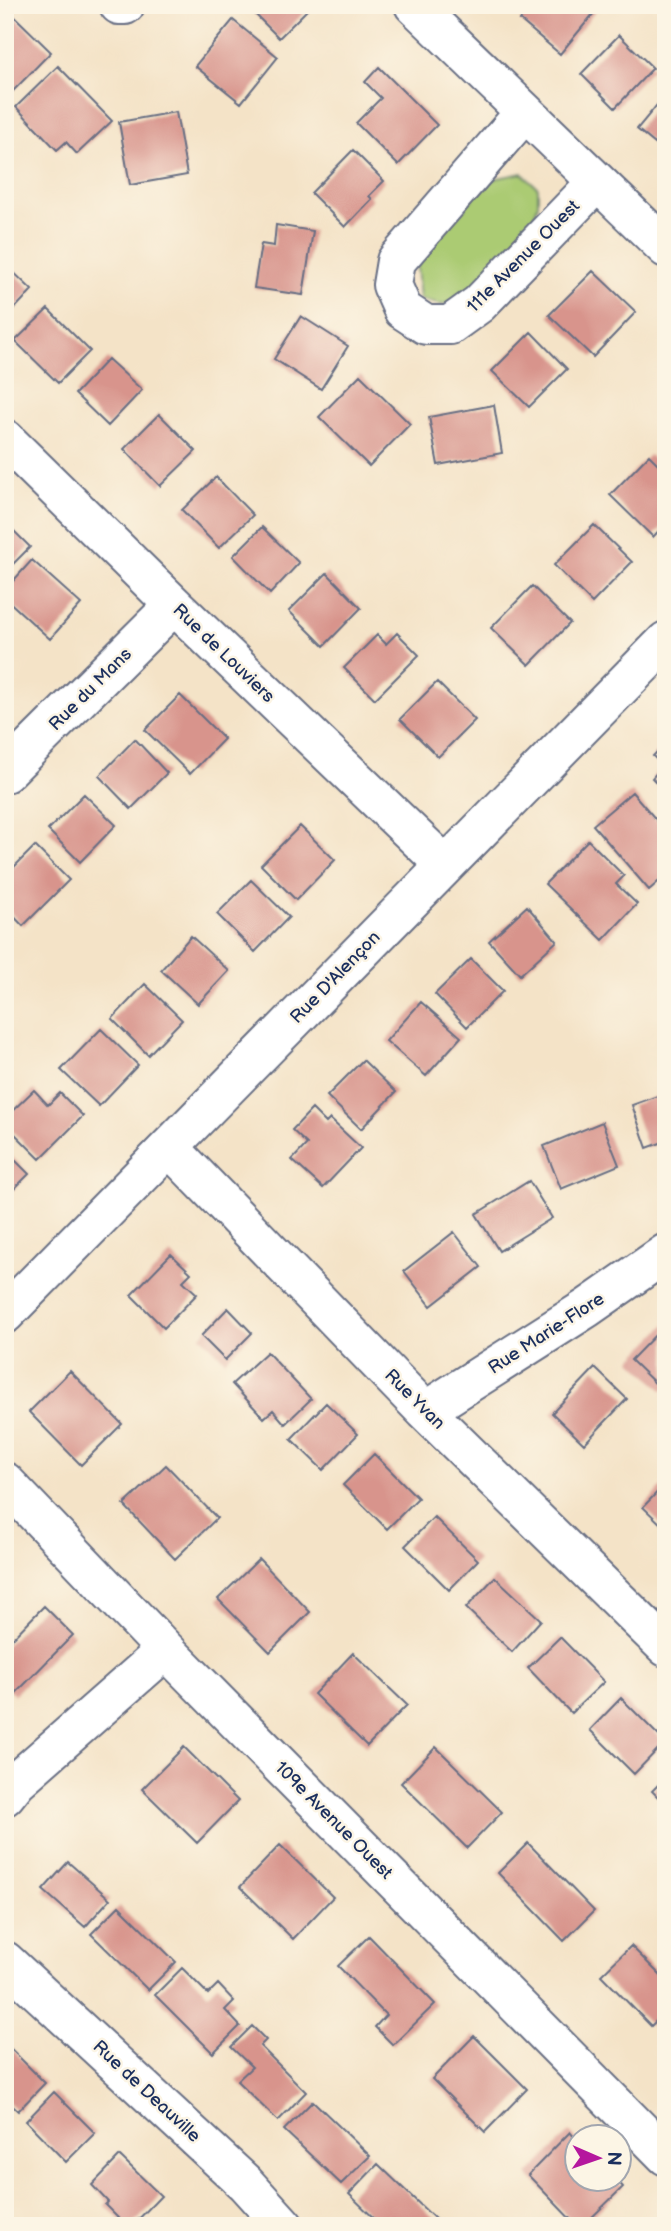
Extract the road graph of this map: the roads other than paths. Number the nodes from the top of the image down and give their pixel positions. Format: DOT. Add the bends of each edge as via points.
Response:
graph roads {
  1 [pos="414,5"];
  2 [pos="525,112"];
  3 [pos="597,182"];
  4 [pos="666,248"];
  5 [pos="5,439"];
  6 [pos="174,605"];
  7 [pos="666,642"];
  8 [pos="5,773"];
  9 [pos="445,865"];
  10 [pos="169,1147"];
  11 [pos="666,1253"];
  12 [pos="5,1314"];
  13 [pos="425,1411"];
  14 [pos="5,1482"];
  15 [pos="666,1647"];
  16 [pos="166,1650"];
  17 [pos="5,1796"];
  18 [pos="5,1961"];
  19 [pos="666,2156"];
  20 [pos="284,2226"];
  1 -- 2 [label="street"];
  2 -- 3 [label="street"];
  2 -- 3 [label="street, 111e Avenue Ouest" via="396,261 392,285 403,310 426,325 450,325 479,304"];
  3 -- 4 [label="street"];
  5 -- 6 [label="street, Rue de Louviers"];
  6 -- 8 [label="street, Rue du Mans"];
  6 -- 9 [label="street, Rue de Louviers"];
  7 -- 9 [label="street, Rue D'Alençon"];
  9 -- 10 [label="street, Rue D'Alençon"];
  10 -- 12 [label="street, Rue D'Alençon"];
  10 -- 13 [label="street, Rue Yvan"];
  11 -- 13 [label="street, Rue Marie-Flore"];
  13 -- 15 [label="street, Rue Yvan"];
  14 -- 16 [label="street, 109e Avenue Ouest"];
  16 -- 17 [label="street"];
  16 -- 19 [label="street, 109e Avenue Ouest"];
  18 -- 20 [label="street, Rue de Deauville" via="245,2183"];
}
